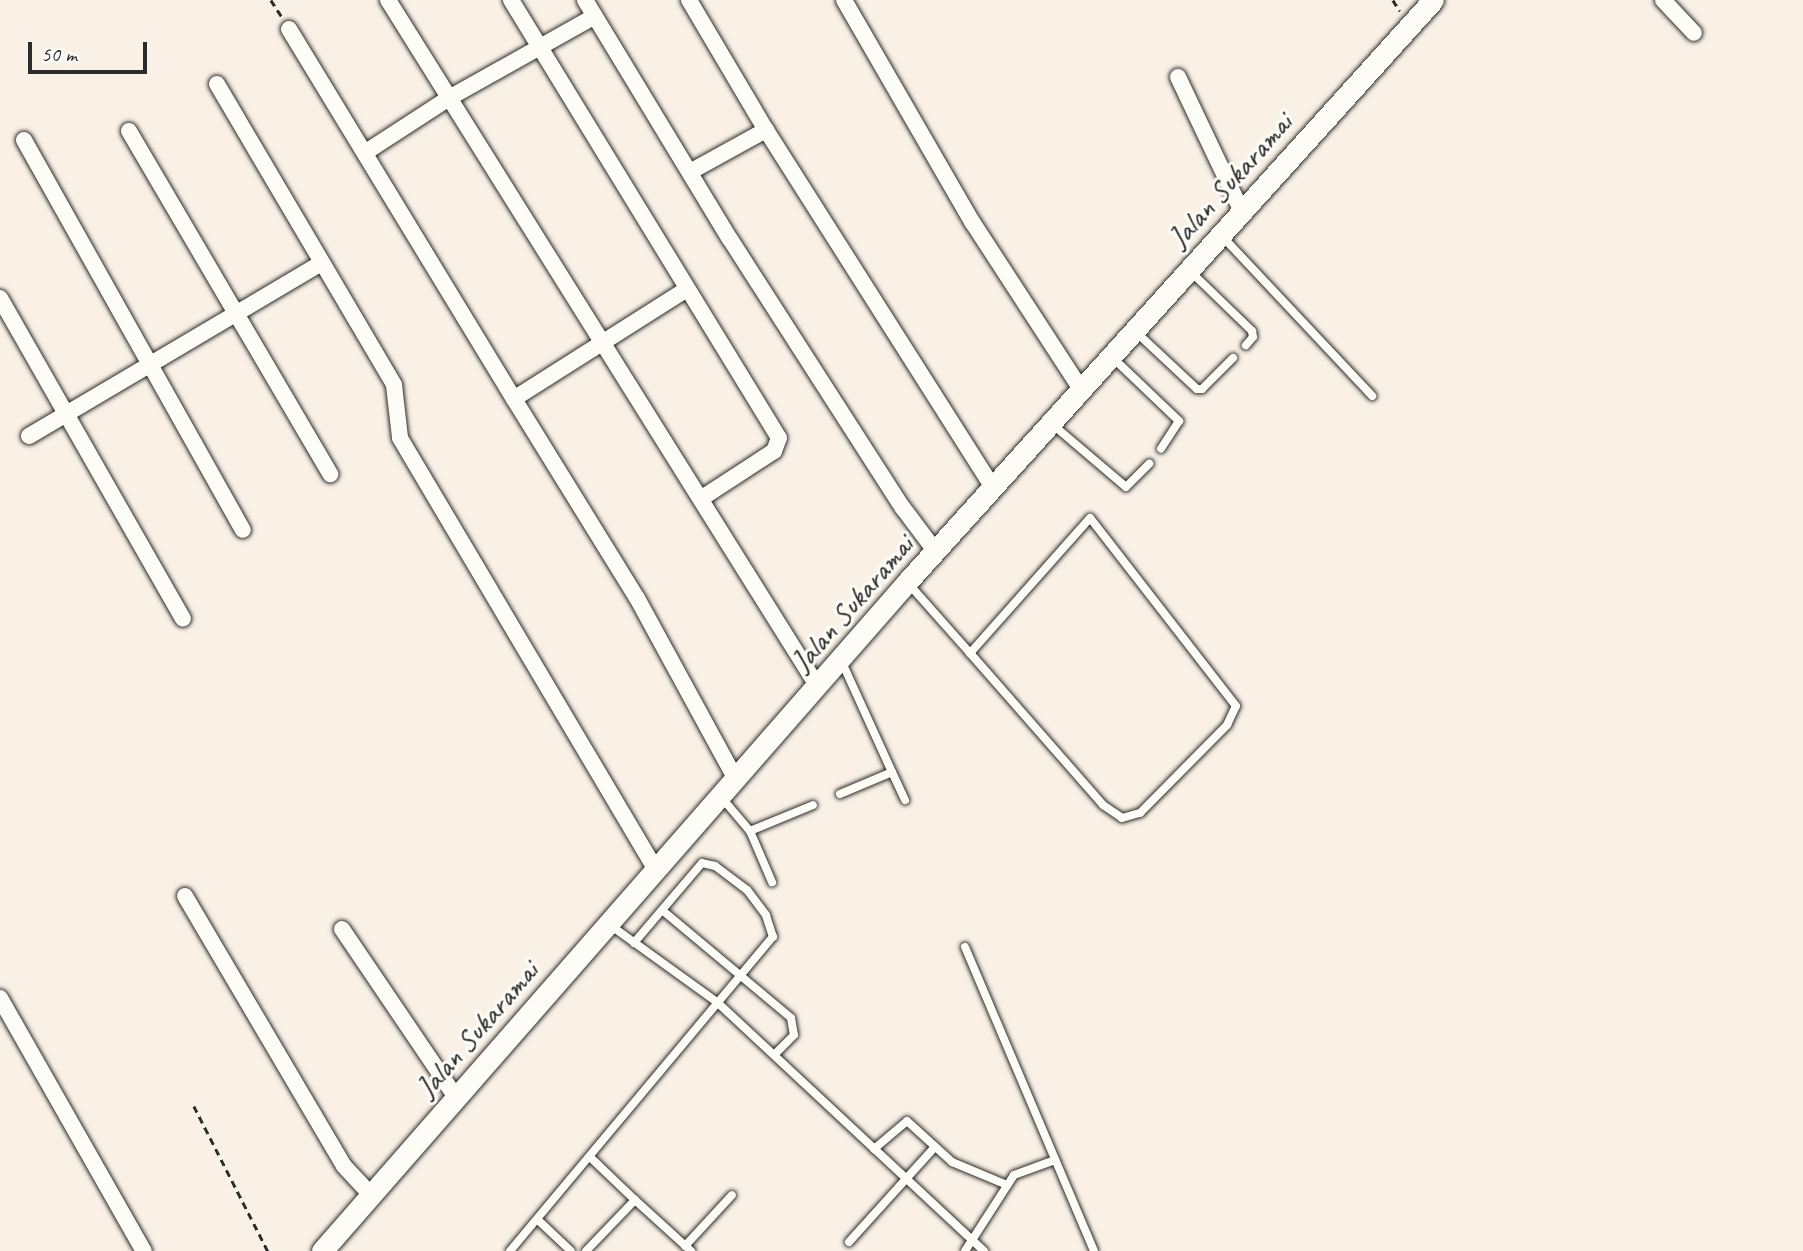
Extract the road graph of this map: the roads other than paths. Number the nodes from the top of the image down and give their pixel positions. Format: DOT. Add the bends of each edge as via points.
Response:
graph roads {
  1 [pos="388,0"];
  2 [pos="511,0"];
  3 [pos="585,0"];
  4 [pos="689,0"];
  5 [pos="844,0"];
  6 [pos="1433,0"];
  7 [pos="1663,0"];
  8 [pos="595,16"];
  9 [pos="289,29"];
  10 [pos="1694,33"];
  11 [pos="540,48"];
  12 [pos="1178,77"];
  13 [pos="216,84"];
  14 [pos="449,98"];
  15 [pos="766,130"];
  16 [pos="129,131"];
  17 [pos="24,140"];
  18 [pos="366,152"];
  19 [pos="690,172"];
  20 [pos="1242,212"];
  21 [pos="1219,234"];
  22 [pos="321,263"];
  23 [pos="1188,269"];
  24 [pos="687,289"];
  25 [pos="0,299"];
  26 [pos="233,311"];
  27 [pos="1134,330"];
  28 [pos="604,345"];
  29 [pos="1245,345"];
  30 [pos="1110,356"];
  31 [pos="1233,358"];
  32 [pos="149,363"];
  33 [pos="1080,388"];
  34 [pos="1372,396"];
  35 [pos="514,399"];
  36 [pos="65,413"];
  37 [pos="1052,424"];
  38 [pos="29,436"];
  39 [pos="1161,449"];
  40 [pos="1149,464"];
  41 [pos="330,474"];
  42 [pos="993,488"];
  43 [pos="702,498"];
  44 [pos="243,530"];
  45 [pos="936,552"];
  46 [pos="907,582"];
  47 [pos="183,619"];
  48 [pos="970,653"];
  49 [pos="841,660"];
  50 [pos="818,687"];
  51 [pos="892,772"];
  52 [pos="735,778"];
  53 [pos="840,794"];
  54 [pos="720,796"];
  55 [pos="905,800"];
  56 [pos="813,805"];
  57 [pos="750,831"];
  58 [pos="656,870"];
  59 [pos="772,882"];
  60 [pos="185,896"];
  61 [pos="662,910"];
  62 [pos="608,923"];
  63 [pos="342,929"];
  64 [pos="634,943"];
  65 [pos="965,947"];
  66 [pos="743,979"];
  67 [pos="0,998"];
  68 [pos="718,1003"];
  69 [pos="774,1055"];
  70 [pos="457,1099"];
  71 [pos="934,1148"];
  72 [pos="874,1149"];
  73 [pos="590,1157"];
  74 [pos="1055,1160"];
  75 [pos="905,1177"];
  76 [pos="1007,1185"];
  77 [pos="371,1195"];
  78 [pos="732,1195"];
  79 [pos="635,1200"];
  80 [pos="538,1220"];
  81 [pos="972,1240"];
  82 [pos="849,1242"];
  83 [pos="688,1248"];
  84 [pos="144,1251"];
  85 [pos="322,1251"];
  86 [pos="510,1251"];
  87 [pos="571,1251"];
  88 [pos="586,1251"];
  89 [pos="965,1251"];
  90 [pos="984,1251"];
  91 [pos="1094,1251"];
  1 -- 14 [label="street"];
  2 -- 11 [label="street"];
  3 -- 8 [label="street"];
  4 -- 15 [label="street"];
  5 -- 33 [label="street" via="973,223"];
  6 -- 20 [label="street, Jalan Sukaramai"];
  7 -- 10 [label="street"];
  8 -- 11 [label="street"];
  8 -- 19 [label="street"];
  9 -- 18 [label="street"];
  11 -- 14 [label="street"];
  11 -- 24 [label="street"];
  12 -- 20 [label="street"];
  13 -- 22 [label="street"];
  14 -- 18 [label="street"];
  14 -- 28 [label="street"];
  15 -- 19 [label="street"];
  15 -- 42 [label="street"];
  16 -- 26 [label="street"];
  17 -- 32 [label="street"];
  18 -- 35 [label="street"];
  19 -- 45 [label="street" via="903,508"];
  20 -- 21 [label="street, Jalan Sukaramai"];
  21 -- 23 [label="street, Jalan Sukaramai"];
  21 -- 34 [label="lane"];
  22 -- 26 [label="street"];
  22 -- 58 [label="street" via="394,385 400,438"];
  23 -- 27 [label="street, Jalan Sukaramai"];
  23 -- 29 [label="lane" via="1252,331 1253,337"];
  24 -- 28 [label="street"];
  24 -- 43 [label="street" via="779,438 774,451"];
  25 -- 36 [label="street"];
  26 -- 32 [label="street"];
  26 -- 41 [label="street"];
  27 -- 30 [label="street, Jalan Sukaramai"];
  27 -- 31 [label="lane" via="1197,389"];
  28 -- 35 [label="street"];
  28 -- 43 [label="street"];
  30 -- 33 [label="street, Jalan Sukaramai"];
  30 -- 39 [label="lane" via="1179,421"];
  32 -- 36 [label="street"];
  32 -- 44 [label="street"];
  33 -- 37 [label="street, Jalan Sukaramai"];
  35 -- 52 [label="street" via="637,598"];
  36 -- 38 [label="street"];
  36 -- 47 [label="street"];
  37 -- 40 [label="lane" via="1126,487"];
  37 -- 42 [label="street, Jalan Sukaramai"];
  42 -- 45 [label="street, Jalan Sukaramai"];
  43 -- 50 [label="street"];
  45 -- 46 [label="street, Jalan Sukaramai"];
  46 -- 48 [label="lane"];
  46 -- 49 [label="street, Jalan Sukaramai"];
  48 -- 48 [label="lane" via="1103,805 1122,818 1140,813 1227,725 1236,706 1090,519"];
  49 -- 50 [label="street, Jalan Sukaramai"];
  49 -- 51 [label="lane"];
  50 -- 52 [label="street, Jalan Sukaramai"];
  51 -- 53 [label="lane"];
  51 -- 55 [label="lane"];
  52 -- 54 [label="street, Jalan Sukaramai"];
  54 -- 57 [label="lane"];
  54 -- 58 [label="street, Jalan Sukaramai"];
  56 -- 57 [label="lane"];
  57 -- 59 [label="lane"];
  58 -- 62 [label="street, Jalan Sukaramai"];
  60 -- 77 [label="street" via="344,1167"];
  61 -- 64 [label="lane"];
  61 -- 66 [label="lane"];
  61 -- 66 [label="lane" via="702,863 715,866 747,890 766,915 774,937"];
  62 -- 64 [label="lane"];
  62 -- 70 [label="street, Jalan Sukaramai"];
  63 -- 70 [label="street"];
  64 -- 68 [label="lane"];
  65 -- 74 [label="lane"];
  66 -- 68 [label="lane"];
  66 -- 69 [label="lane" via="795,1024 794,1035"];
  67 -- 84 [label="street"];
  68 -- 69 [label="lane"];
  68 -- 73 [label="lane"];
  69 -- 72 [label="lane"];
  70 -- 77 [label="street, Jalan Sukaramai"];
  71 -- 72 [label="lane" via="907,1121"];
  71 -- 75 [label="lane"];
  71 -- 76 [label="lane" via="967,1169"];
  72 -- 75 [label="lane"];
  73 -- 79 [label="lane"];
  73 -- 80 [label="lane"];
  74 -- 76 [label="lane" via="1027,1167"];
  74 -- 91 [label="lane"];
  75 -- 81 [label="lane"];
  75 -- 82 [label="lane"];
  76 -- 81 [label="lane"];
  77 -- 85 [label="street, Jalan Sukaramai"];
  78 -- 83 [label="lane"];
  79 -- 83 [label="lane"];
  79 -- 88 [label="lane"];
  80 -- 86 [label="lane"];
  80 -- 87 [label="lane"];
  81 -- 89 [label="lane"];
  81 -- 90 [label="lane"];
}
